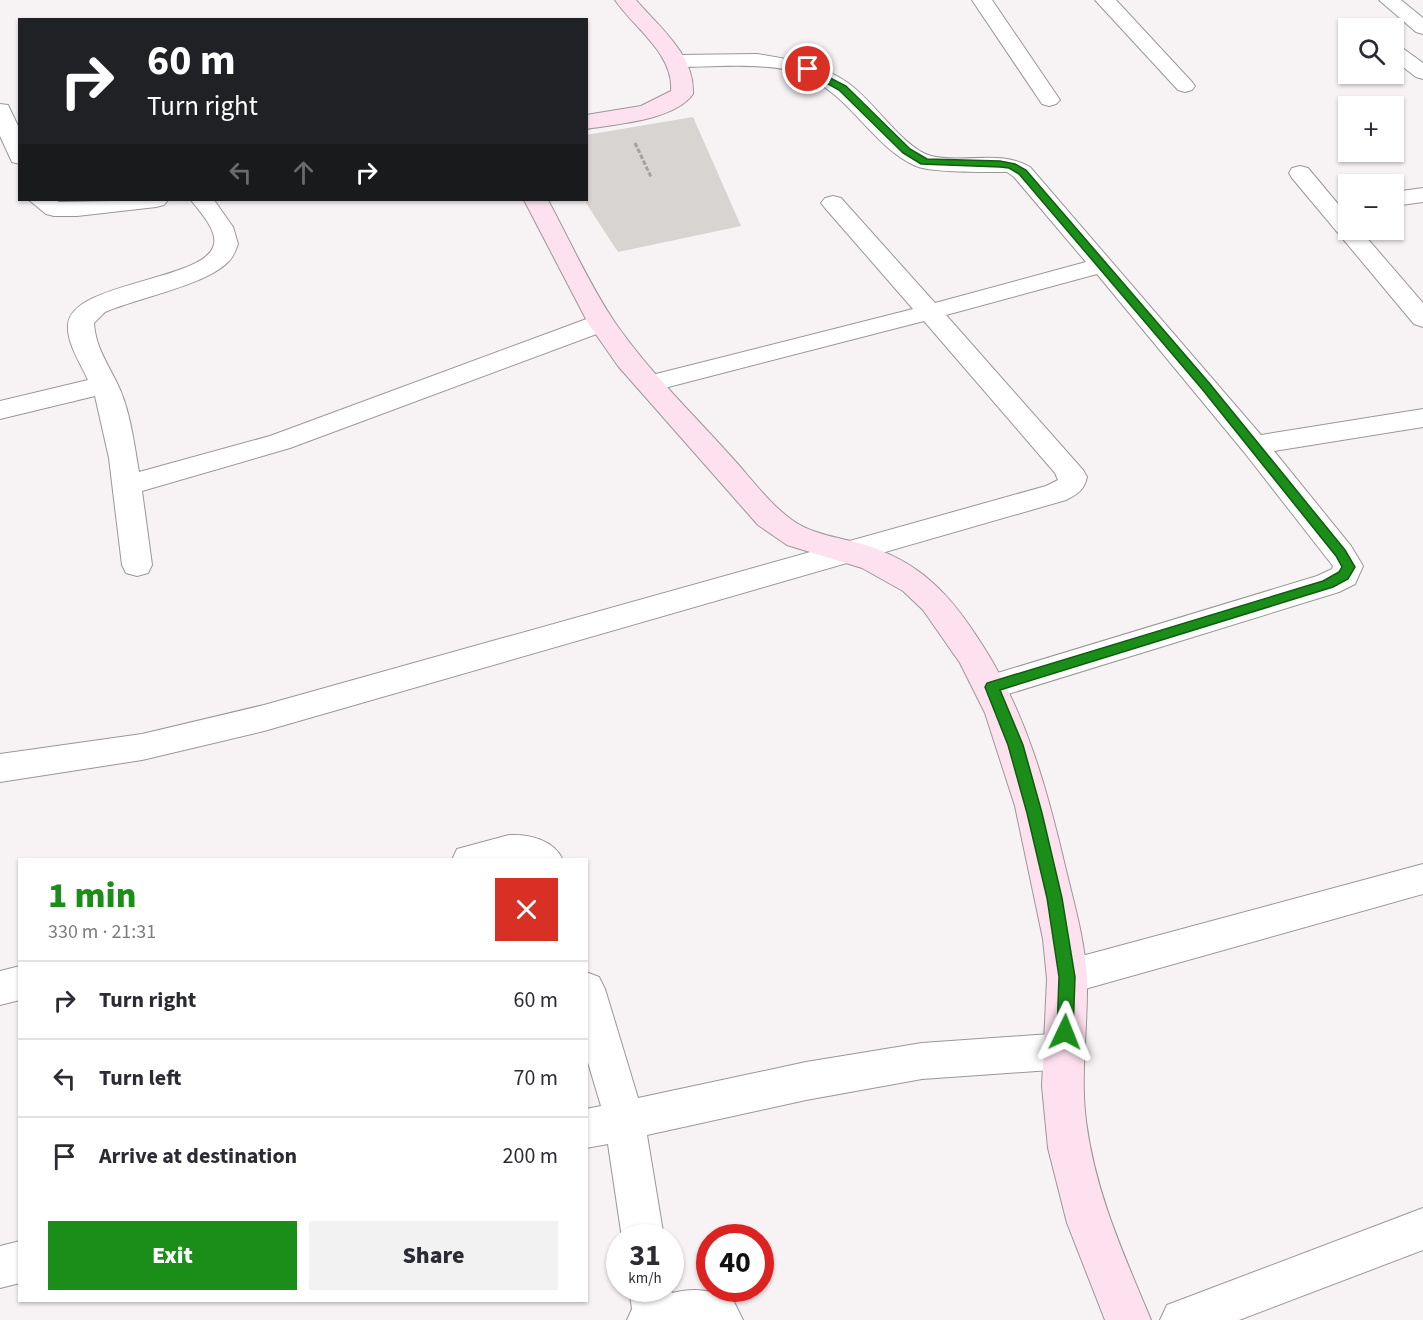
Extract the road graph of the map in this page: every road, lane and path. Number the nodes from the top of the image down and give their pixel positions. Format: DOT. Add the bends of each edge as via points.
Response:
graph roads {
  1 [pos="625,0"];
  2 [pos="982,0"];
  3 [pos="1105,0"];
  4 [pos="1389,0"];
  5 [pos="1423,28"];
  6 [pos="1423,37"];
  7 [pos="1404,42"];
  8 [pos="1404,59"];
  9 [pos="677,61"];
  10 [pos="1423,73"];
  11 [pos="1185,86"];
  12 [pos="1049,100"];
  13 [pos="0,110"];
  14 [pos="622,117"];
  15 [pos="588,122"];
  16 [pos="18,152"];
  17 [pos="1299,173"];
  18 [pos="651,177"];
  19 [pos="1423,195"];
  20 [pos="1404,198"];
  21 [pos="42,201"];
  22 [pos="147,201"];
  23 [pos="204,201"];
  24 [pos="537,201"];
  25 [pos="832,203"];
  26 [pos="1338,206"];
  27 [pos="1364,240"];
  28 [pos="1102,265"];
  29 [pos="930,312"];
  30 [pos="1423,319"];
  31 [pos="601,323"];
  32 [pos="649,384"];
  33 [pos="105,385"];
  34 [pos="0,410"];
  35 [pos="1423,418"];
  36 [pos="1254,445"];
  37 [pos="125,486"];
  38 [pos="850,552"];
  39 [pos="137,565"];
  40 [pos="992,687"];
  41 [pos="0,768"];
  42 [pos="478,858"];
  43 [pos="544,858"];
  44 [pos="1423,879"];
  45 [pos="1067,977"];
  46 [pos="18,984"];
  47 [pos="0,988"];
  48 [pos="588,996"];
  49 [pos="1064,1051"];
  50 [pos="625,1120"];
  51 [pos="588,1129"];
  52 [pos="641,1224"];
  53 [pos="1423,1229"];
  54 [pos="18,1263"];
  55 [pos="0,1267"];
  56 [pos="652,1309"];
  57 [pos="721,1320"];
  58 [pos="1128,1320"];
  59 [pos="1182,1320"];
  1 -- 9 [label="street"];
  2 -- 12 [label="street"];
  3 -- 11 [label="street"];
  4 -- 5 [label="street"];
  6 -- 7 [label="street"];
  8 -- 10 [label="street"];
  9 -- 14 [label="street" via="683,78 682,94 673,101"];
  9 -- 28 [label="street" via="757,60 808,69 842,88 906,151 925,162 1012,166 1022,172"];
  13 -- 16 [label="street"];
  14 -- 15 [label="street"];
  14 -- 18 [label="path"];
  17 -- 26 [label="street"];
  19 -- 20 [label="street"];
  21 -- 22 [label="street" via="54,209"];
  23 -- 33 [label="street" via="225,237 222,256 207,267 85,314 80,334"];
  24 -- 31 [label="street"];
  25 -- 29 [label="street"];
  27 -- 30 [label="street"];
  28 -- 29 [label="street"];
  28 -- 36 [label="street"];
  29 -- 32 [label="street"];
  29 -- 38 [label="street" via="1065,466 1073,477 1071,485 1056,493"];
  31 -- 32 [label="street"];
  31 -- 37 [label="street" via="280,442"];
  32 -- 38 [label="street" via="783,530 798,539"];
  33 -- 34 [label="street"];
  33 -- 37 [label="street" via="116,418"];
  35 -- 36 [label="street"];
  36 -- 40 [label="street" via="1341,553 1348,567 1344,576"];
  37 -- 39 [label="street"];
  38 -- 40 [label="street" via="909,579 932,599"];
  38 -- 41 [label="street" via="264,718 142,747"];
  40 -- 45 [label="street" via="1016,745 1035,813"];
  42 -- 43 [label="street" via="519,849 537,852"];
  44 -- 45 [label="street"];
  45 -- 49 [label="street"];
  46 -- 47 [label="street"];
  48 -- 50 [label="street"];
  49 -- 50 [label="street" via="922,1061"];
  49 -- 58 [label="street" via="1064,1120 1076,1184"];
  50 -- 51 [label="street"];
  50 -- 52 [label="street"];
  53 -- 59 [label="street"];
  54 -- 55 [label="street"];
  56 -- 57 [label="street" via="691,1310 718,1315"];
}
